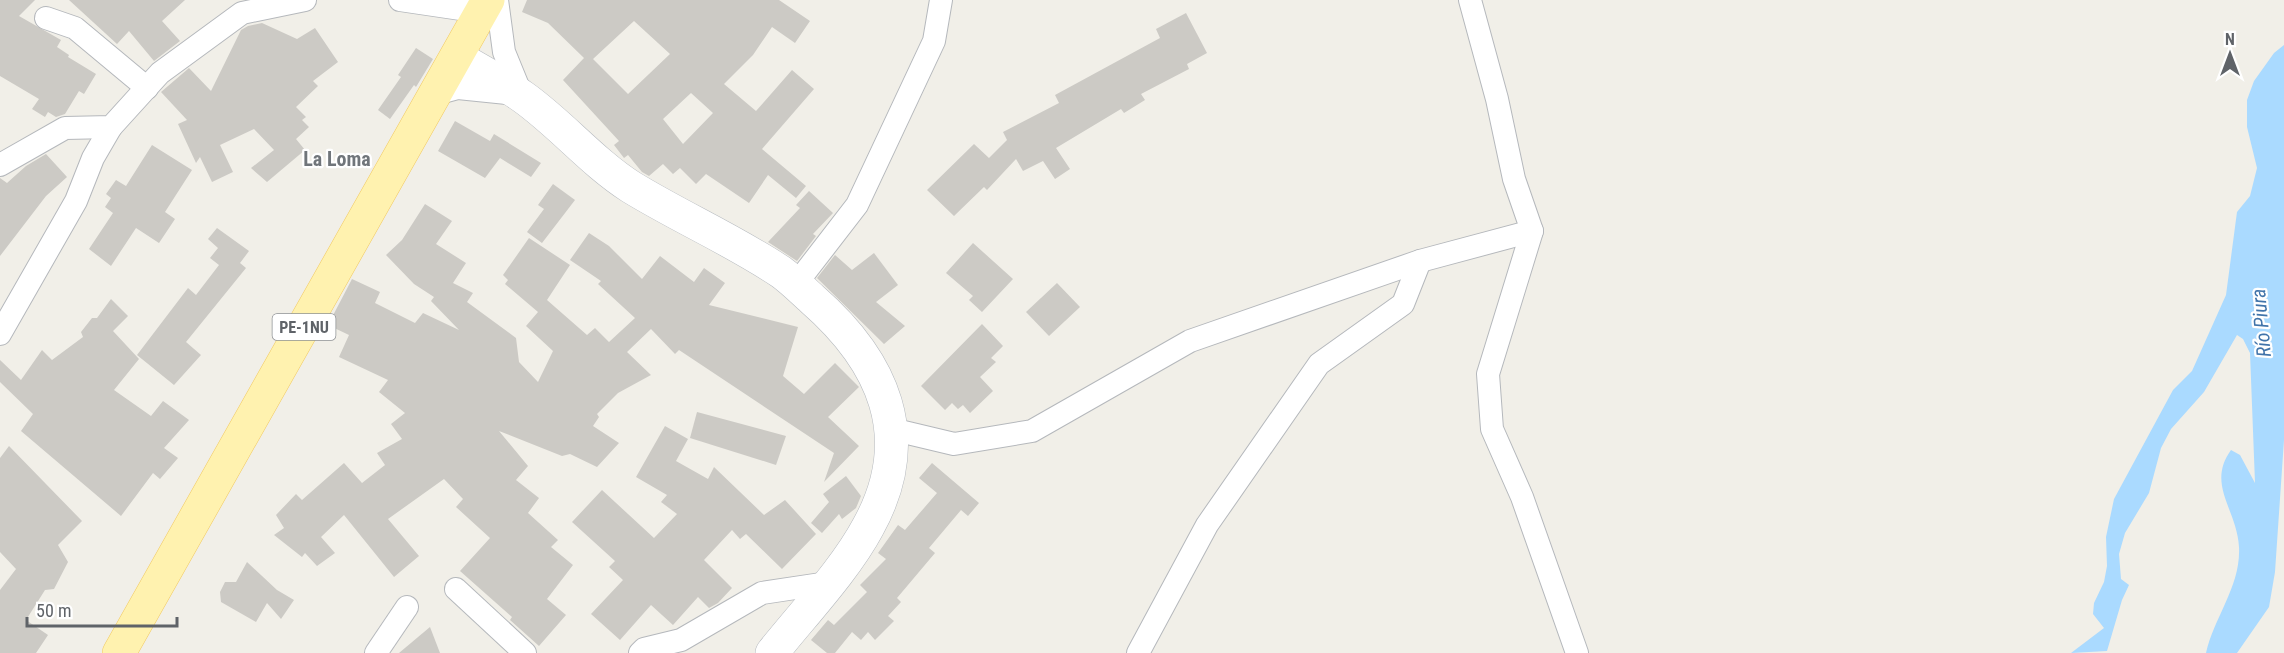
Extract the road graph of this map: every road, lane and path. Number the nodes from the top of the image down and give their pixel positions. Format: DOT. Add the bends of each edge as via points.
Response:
graph roads {
  1 [pos="305,0"];
  2 [pos="400,0"];
  3 [pos="941,0"];
  4 [pos="1470,0"];
  5 [pos="489,4"];
  6 [pos="46,18"];
  7 [pos="457,57"];
  8 [pos="147,88"];
  9 [pos="436,94"];
  10 [pos="523,97"];
  11 [pos="111,127"];
  12 [pos="0,165"];
  13 [pos="1532,231"];
  14 [pos="1420,261"];
  15 [pos="795,285"];
  16 [pos="0,334"];
  17 [pos="891,429"];
  18 [pos="828,583"];
  19 [pos="456,589"];
  20 [pos="406,607"];
  21 [pos="137,639"];
  22 [pos="119,653"];
  23 [pos="376,653"];
  24 [pos="525,653"];
  25 [pos="640,653"];
  26 [pos="772,653"];
  27 [pos="1138,653"];
  28 [pos="1577,653"];
  1 -- 8 [label="street" via="242,14 160,73"];
  2 -- 5 [label="street"];
  3 -- 15 [label="street" via="934,41 857,205"];
  4 -- 13 [label="street" via="1514,179"];
  5 -- 7 [label="main road, PE-1NU"];
  5 -- 10 [label="street"];
  6 -- 8 [label="street" via="75,28"];
  7 -- 9 [label="main road, PE-1NU"];
  7 -- 10 [label="main road"];
  8 -- 11 [label="street"];
  9 -- 10 [label="street" via="471,88"];
  9 -- 21 [label="main road, PE-1NU"];
  10 -- 15 [label="main road" via="630,186 716,233"];
  11 -- 12 [label="street" via="65,128"];
  11 -- 16 [label="street" via="93,158 76,201"];
  13 -- 14 [label="street"];
  13 -- 28 [label="street" via="1488,374 1492,429 1522,497"];
  14 -- 17 [label="street" via="1190,341 1032,431 954,444"];
  14 -- 27 [label="street" via="1403,304 1319,364 1207,525"];
  15 -- 17 [label="main road" via="824,309 864,353 878,377"];
  17 -- 18 [label="main road" via="879,502 868,528"];
  18 -- 25 [label="street" via="762,592 681,640"];
  18 -- 26 [label="main road"];
  19 -- 24 [label="street"];
  20 -- 23 [label="street"];
  21 -- 22 [label="main road, PE-1NU"];
}
